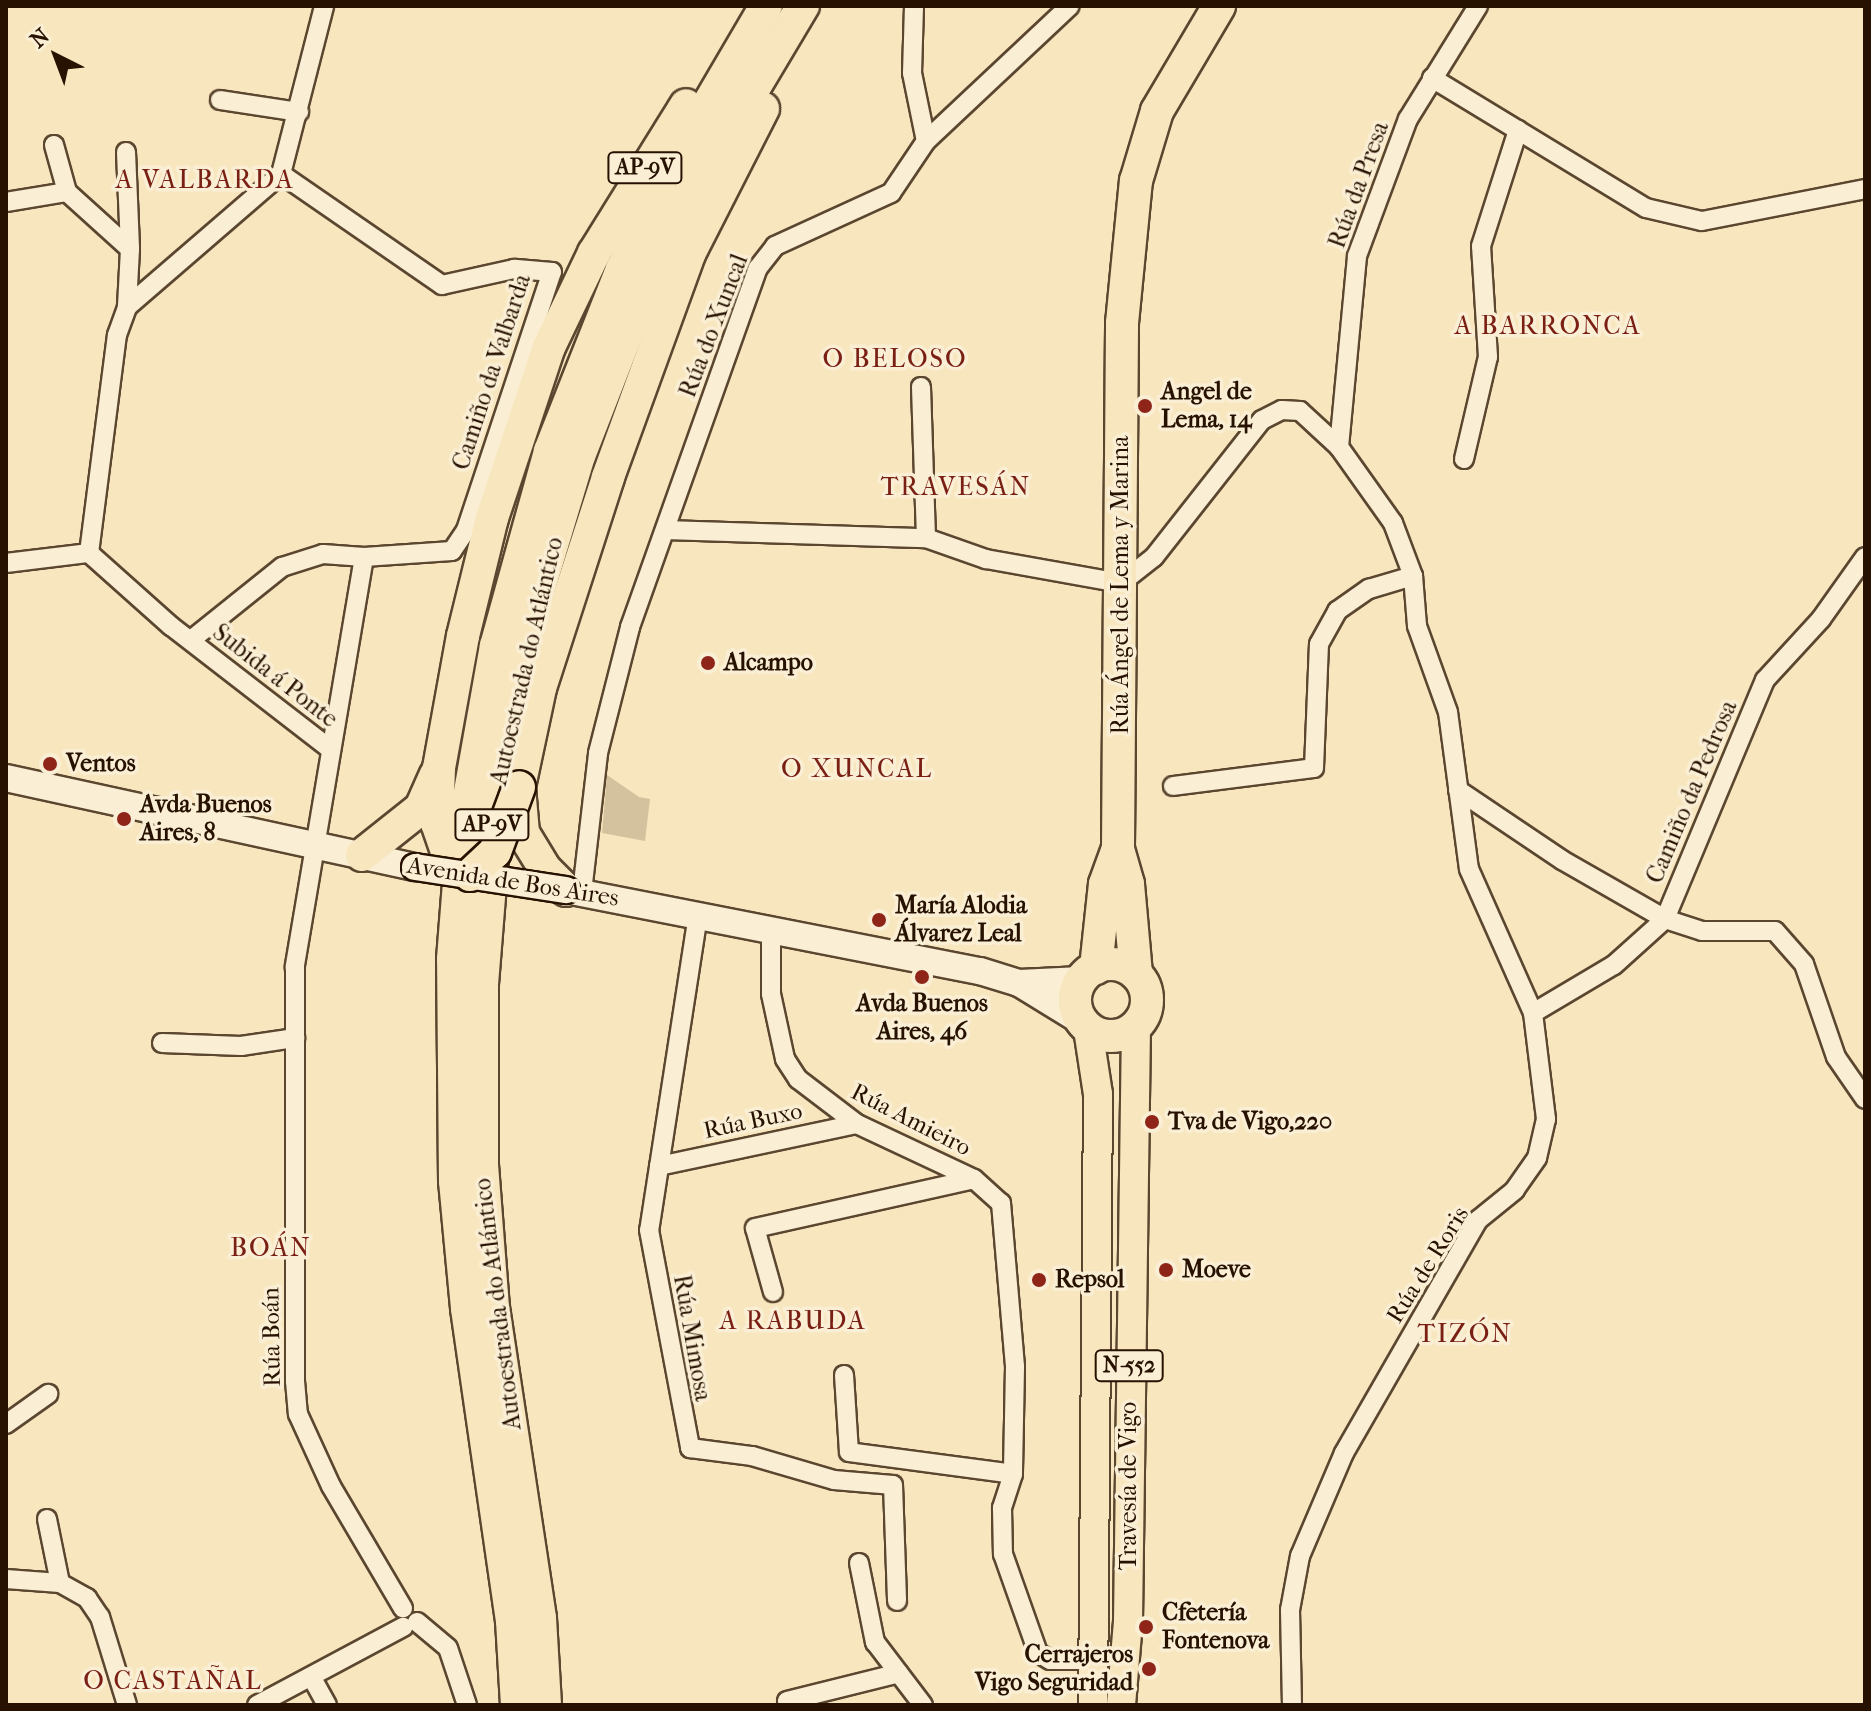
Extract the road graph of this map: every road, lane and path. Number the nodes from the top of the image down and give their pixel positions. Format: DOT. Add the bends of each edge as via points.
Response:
graph roads {
  1 [pos="766,6"];
  2 [pos="803,6"];
  3 [pos="823,6"];
  4 [pos="914,6"];
  5 [pos="1070,6"];
  6 [pos="1219,6"];
  7 [pos="1478,6"];
  8 [pos="328,8"];
  9 [pos="1432,78"];
  10 [pos="220,100"];
  11 [pos="299,112"];
  12 [pos="1518,130"];
  13 [pos="926,141"];
  14 [pos="54,145"];
  15 [pos="126,152"];
  16 [pos="281,174"];
  17 [pos="1865,189"];
  18 [pos="67,192"];
  19 [pos="6,202"];
  20 [pos="130,249"];
  21 [pos="127,307"];
  22 [pos="921,387"];
  23 [pos="1339,447"];
  24 [pos="1464,459"];
  25 [pos="665,531"];
  26 [pos="926,538"];
  27 [pos="89,553"];
  28 [pos="364,557"];
  29 [pos="1865,557"];
  30 [pos="6,563"];
  31 [pos="1413,576"];
  32 [pos="1121,583"];
  33 [pos="191,640"];
  34 [pos="330,749"];
  35 [pos="439,768"];
  36 [pos="6,778"];
  37 [pos="1173,786"];
  38 [pos="519,787"];
  39 [pos="1458,790"];
  40 [pos="316,845"];
  41 [pos="1118,848"];
  42 [pos="362,855"];
  43 [pos="462,874"];
  44 [pos="574,891"];
  45 [pos="698,915"];
  46 [pos="1665,919"];
  47 [pos="771,929"];
  48 [pos="1088,974"];
  49 [pos="1136,974"];
  50 [pos="1019,983"];
  51 [pos="1533,1013"];
  52 [pos="1084,1025"];
  53 [pos="1136,1027"];
  54 [pos="295,1038"];
  55 [pos="162,1043"];
  56 [pos="1865,1099"];
  57 [pos="857,1124"];
  58 [pos="659,1166"];
  59 [pos="974,1179"];
  60 [pos="773,1292"];
  61 [pos="844,1375"];
  62 [pos="48,1394"];
  63 [pos="6,1424"];
  64 [pos="1013,1474"];
  65 [pos="47,1519"];
  66 [pos="859,1563"];
  67 [pos="6,1579"];
  68 [pos="60,1583"];
  69 [pos="897,1601"];
  70 [pos="408,1619"];
  71 [pos="1093,1660"];
  72 [pos="899,1673"];
  73 [pos="312,1678"];
  74 [pos="787,1701"];
  75 [pos="127,1705"];
  76 [pos="257,1705"];
  77 [pos="327,1705"];
  78 [pos="467,1705"];
  79 [pos="517,1705"];
  80 [pos="545,1705"];
  81 [pos="923,1705"];
  82 [pos="1093,1705"];
  83 [pos="1121,1705"];
  84 [pos="1292,1705"];
  1 -- 35 [label="highway, AP-9V" via="705,77 639,177 594,253 549,347 492,518"];
  1 -- 79 [label="highway, Autoestrada do Atlántico / AP-9V" via="622,269 556,437 496,646 463,831 453,959 455,1181 467,1308 512,1621"];
  2 -- 80 [label="highway, Autoestrada do Atlántico / AP-9V" via="674,222 632,320 579,456 536,598 499,772 482,984 482,1165 493,1308 540,1618"];
  3 -- 38 [label="highway, AP-9V" via="752,127 690,252 608,477 540,688"];
  4 -- 13 [label="street" via="912,73"];
  5 -- 13 [label="street, Rúa do Xuncal"];
  6 -- 32 [label="highway, Rúa Ángel de Lema y Marina / N-552" via="1157,111 1136,181 1122,323"];
  7 -- 9 [label="street, Rúa da Presa"];
  8 -- 11 [label="street"];
  9 -- 12 [label="street"];
  9 -- 23 [label="street, Rúa da Presa" via="1408,119 1357,256"];
  10 -- 11 [label="street"];
  11 -- 16 [label="street"];
  12 -- 17 [label="street" via="1646,208 1702,221"];
  12 -- 24 [label="street" via="1481,246 1488,357"];
  13 -- 25 [label="street, Rúa do Xuncal" via="891,193 765,255"];
  14 -- 18 [label="street"];
  15 -- 20 [label="street"];
  16 -- 21 [label="street"];
  16 -- 28 [label="street, Camiño da Valbarda" via="442,285 514,269 552,272 466,530 452,551"];
  18 -- 19 [label="street"];
  18 -- 20 [label="street"];
  20 -- 21 [label="street"];
  21 -- 27 [label="street" via="117,335"];
  22 -- 26 [label="street"];
  23 -- 31 [label="street, Rúa de Roris" via="1393,523"];
  23 -- 32 [label="street, Rúa de Roris" via="1300,411 1282,410 1262,420 1154,557"];
  25 -- 26 [label="street"];
  25 -- 44 [label="street, Rúa do Xuncal" via="630,627 601,740"];
  26 -- 32 [label="street" via="986,559"];
  27 -- 30 [label="street"];
  27 -- 33 [label="street, Subida á Ponte"];
  28 -- 33 [label="street, Subida á Ponte" via="323,554 282,567"];
  28 -- 34 [label="street, Rúa Boán"];
  29 -- 46 [label="street, Camiño da Pedrosa" via="1821,619 1765,680"];
  31 -- 37 [label="street" via="1369,589 1337,611 1319,644 1314,768"];
  31 -- 39 [label="street, Rúa de Roris" via="1417,626 1448,712"];
  32 -- 41 [label="highway, Rúa Ángel de Lema y Marina / N-552"];
  33 -- 34 [label="street, Subida á Ponte" via="299,730"];
  34 -- 40 [label="street, Rúa Boán"];
  35 -- 42 [label="highway, AP-9V" via="421,808"];
  35 -- 43 [label="highway, AP-9V" via="437,823"];
  36 -- 40 [label="street, Avenida de Bos Aires"];
  38 -- 43 [label="highway, AP-9V, bridge" via="495,852"];
  38 -- 44 [label="highway, AP-9V" via="523,833 545,869"];
  39 -- 46 [label="street" via="1574,868"];
  39 -- 51 [label="street, Rúa de Roris" via="1469,869"];
  40 -- 42 [label="street, Avenida de Bos Aires"];
  40 -- 54 [label="street, Rúa Boán" via="295,967"];
  41 -- 48 [label="highway, N-552" via="1105,884"];
  41 -- 49 [label="highway" via="1128,884"];
  42 -- 43 [label="street, Avenida de Bos Aires, bridge"];
  43 -- 44 [label="street, Avenida de Bos Aires, bridge"];
  44 -- 45 [label="street, Avenida de Bos Aires"];
  45 -- 47 [label="street, Avenida de Bos Aires"];
  45 -- 58 [label="street, Rúa Mimosa"];
  46 -- 51 [label="street, Camiño da Pedrosa" via="1614,965"];
  46 -- 56 [label="street" via="1702,931 1775,931 1792,946 1804,964 1836,1057"];
  47 -- 50 [label="street, Avenida de Bos Aires"];
  47 -- 57 [label="street, Rúa Amieiro" via="771,994 785,1059 819,1098"];
  48 -- 49 [label="highway" via="1117,964"];
  48 -- 50 [label="street, Avenida de Bos Aires"];
  48 -- 52 [label="highway, N-552" via="1075,999"];
  49 -- 53 [label="highway, N-552" via="1147,995"];
  50 -- 52 [label="street, Avenida de Bos Aires"];
  51 -- 84 [label="street, Rúa de Roris" via="1546,1119 1537,1158 1515,1190 1478,1220 1344,1453 1300,1556 1290,1610"];
  52 -- 53 [label="highway" via="1107,1037"];
  52 -- 71 [label="main road, Travesía de Vigo / N-552" via="1098,1085"];
  53 -- 83 [label="main road, Travesía de Vigo / N-552" via="1131,1090 1128,1621"];
  54 -- 55 [label="street" via="241,1046"];
  54 -- 70 [label="street, Rúa Boán" via="298,1414 331,1486"];
  57 -- 58 [label="street, Rúa Buxo"];
  57 -- 59 [label="street, Rúa Amieiro"];
  58 -- 69 [label="street, Rúa Mimosa" via="649,1230 690,1448 752,1456 834,1480 893,1485"];
  59 -- 60 [label="street, Rúa Amieiro" via="755,1228"];
  59 -- 64 [label="street, Rúa Amieiro" via="1001,1203 1015,1367"];
  61 -- 64 [label="street" via="849,1452"];
  62 -- 63 [label="street"];
  64 -- 71 [label="street, Rúa Amieiro" via="1002,1508 1003,1554 1034,1646 1050,1660"];
  65 -- 68 [label="street"];
  66 -- 72 [label="street" via="875,1642"];
  67 -- 68 [label="street"];
  68 -- 75 [label="street" via="87,1598 100,1617"];
  70 -- 73 [label="street"];
  70 -- 78 [label="street, Rúa Boán" via="448,1648"];
  71 -- 82 [label="main road, Travesía de Vigo / N-552"];
  72 -- 74 [label="street"];
  72 -- 81 [label="street"];
  73 -- 76 [label="street"];
  73 -- 77 [label="street"];
}
